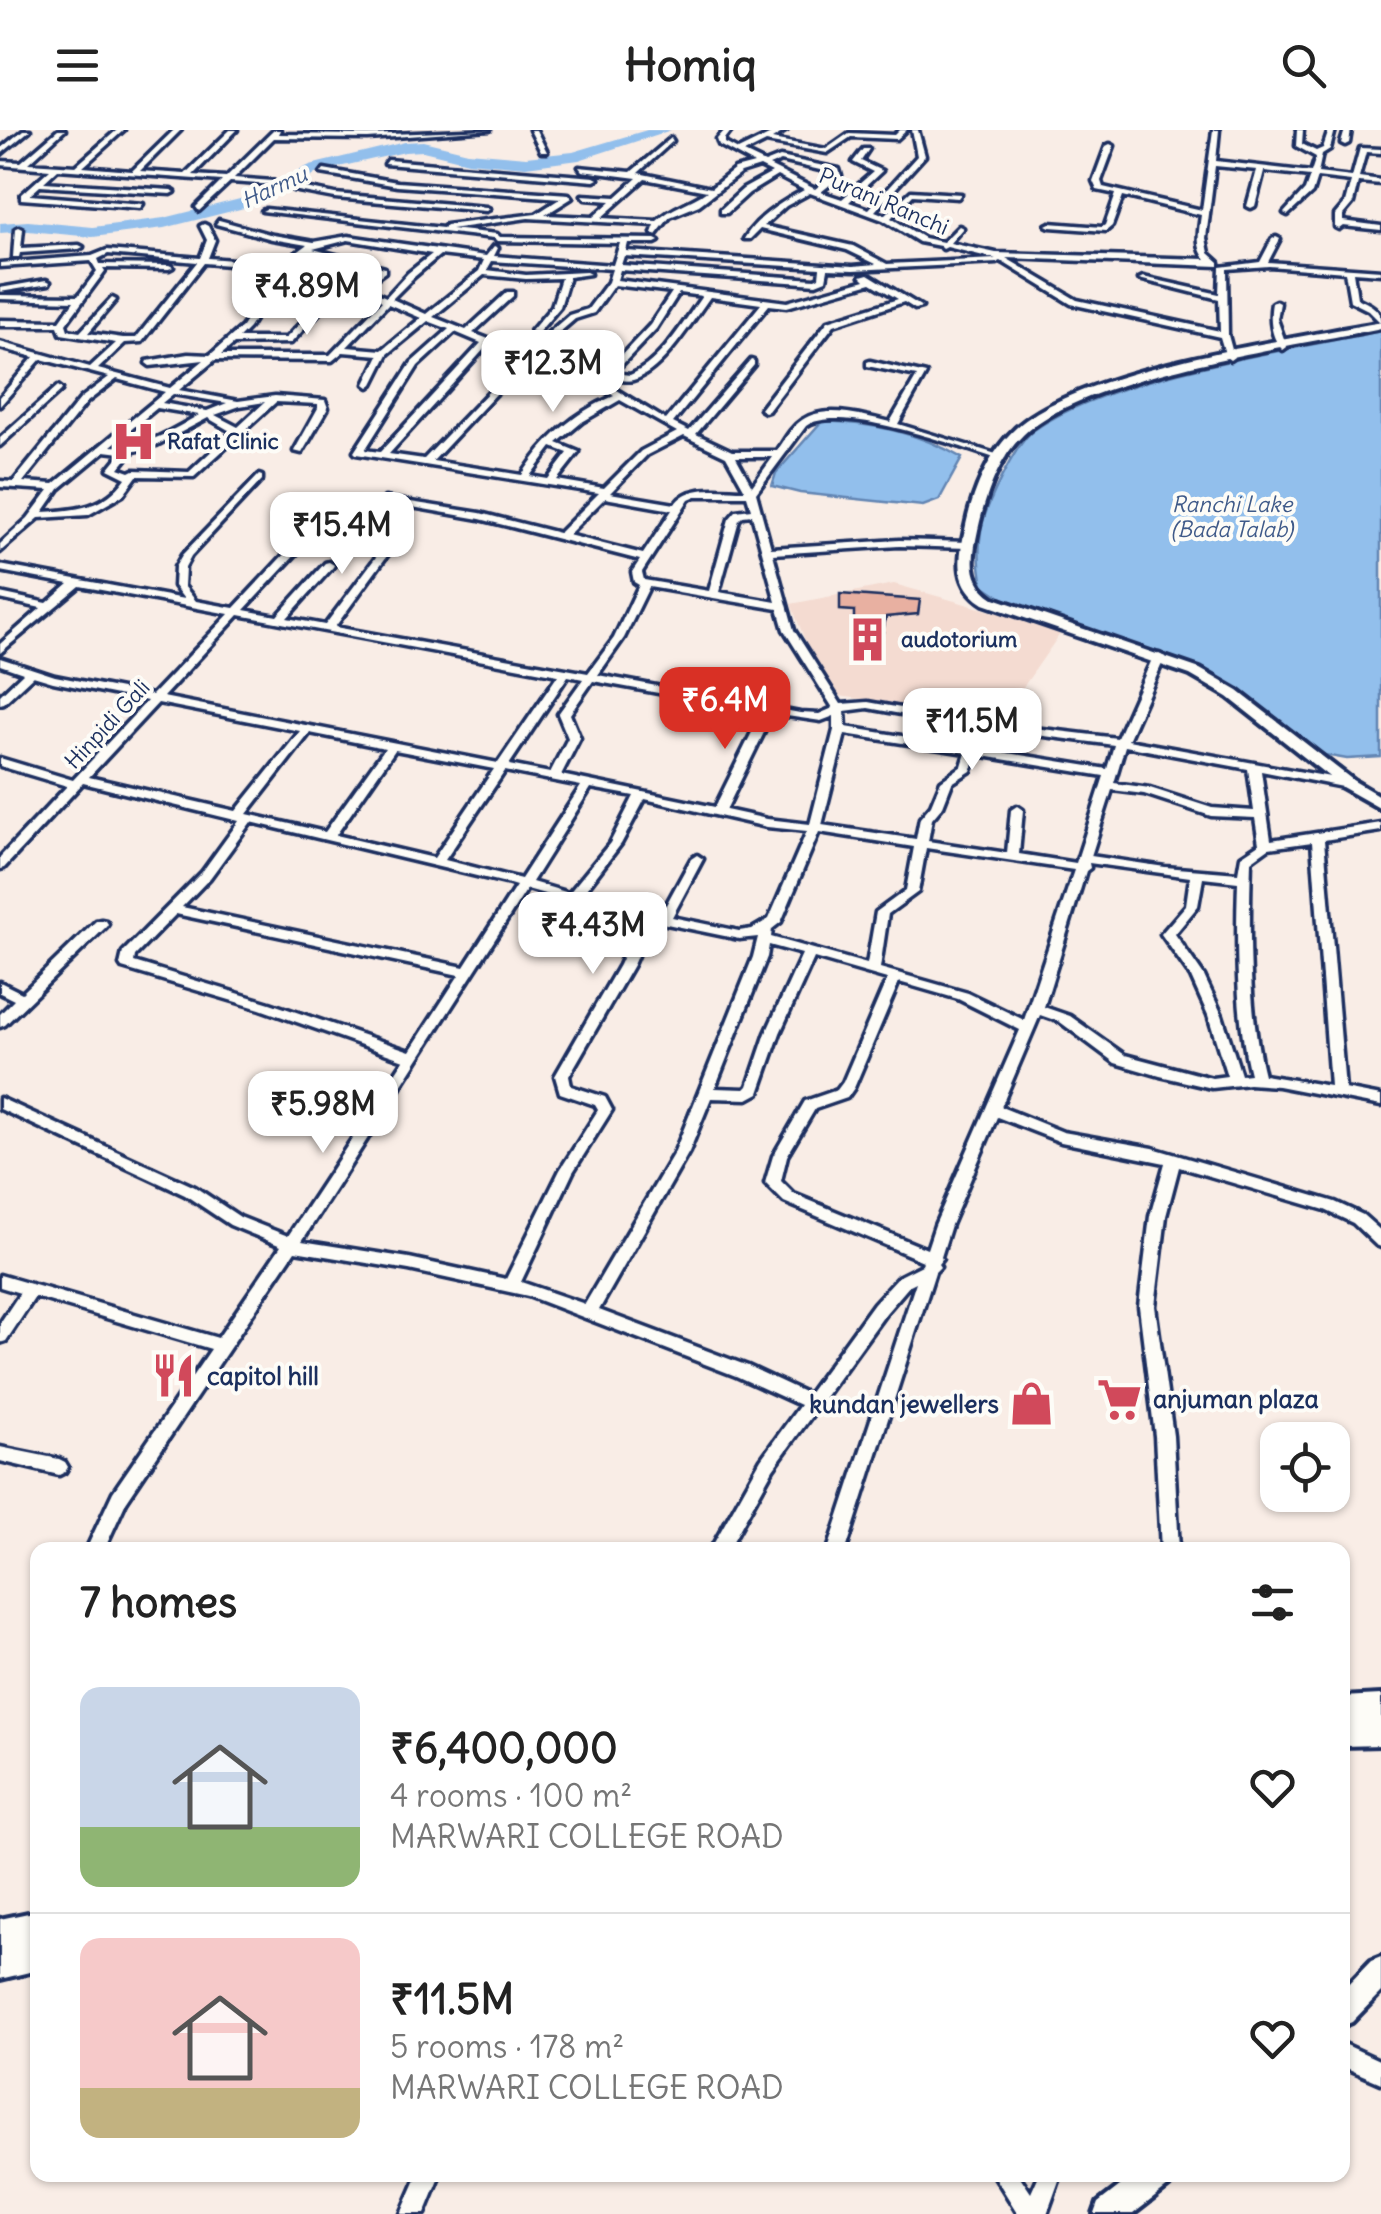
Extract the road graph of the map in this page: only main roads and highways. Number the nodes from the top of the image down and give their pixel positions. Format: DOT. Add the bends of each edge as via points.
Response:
graph roads {
  1 [pos="1381,1709"];
  2 [pos="1350,1711"];
  3 [pos="1381,1731"];
  4 [pos="1350,1732"];
  5 [pos="30,1928"];
  6 [pos="0,1935"];
  7 [pos="30,1956"];
  8 [pos="0,1963"];
  1 -- 2 [label="main road"];
  3 -- 4 [label="main road"];
  5 -- 6 [label="main road"];
  7 -- 8 [label="main road"];
}
